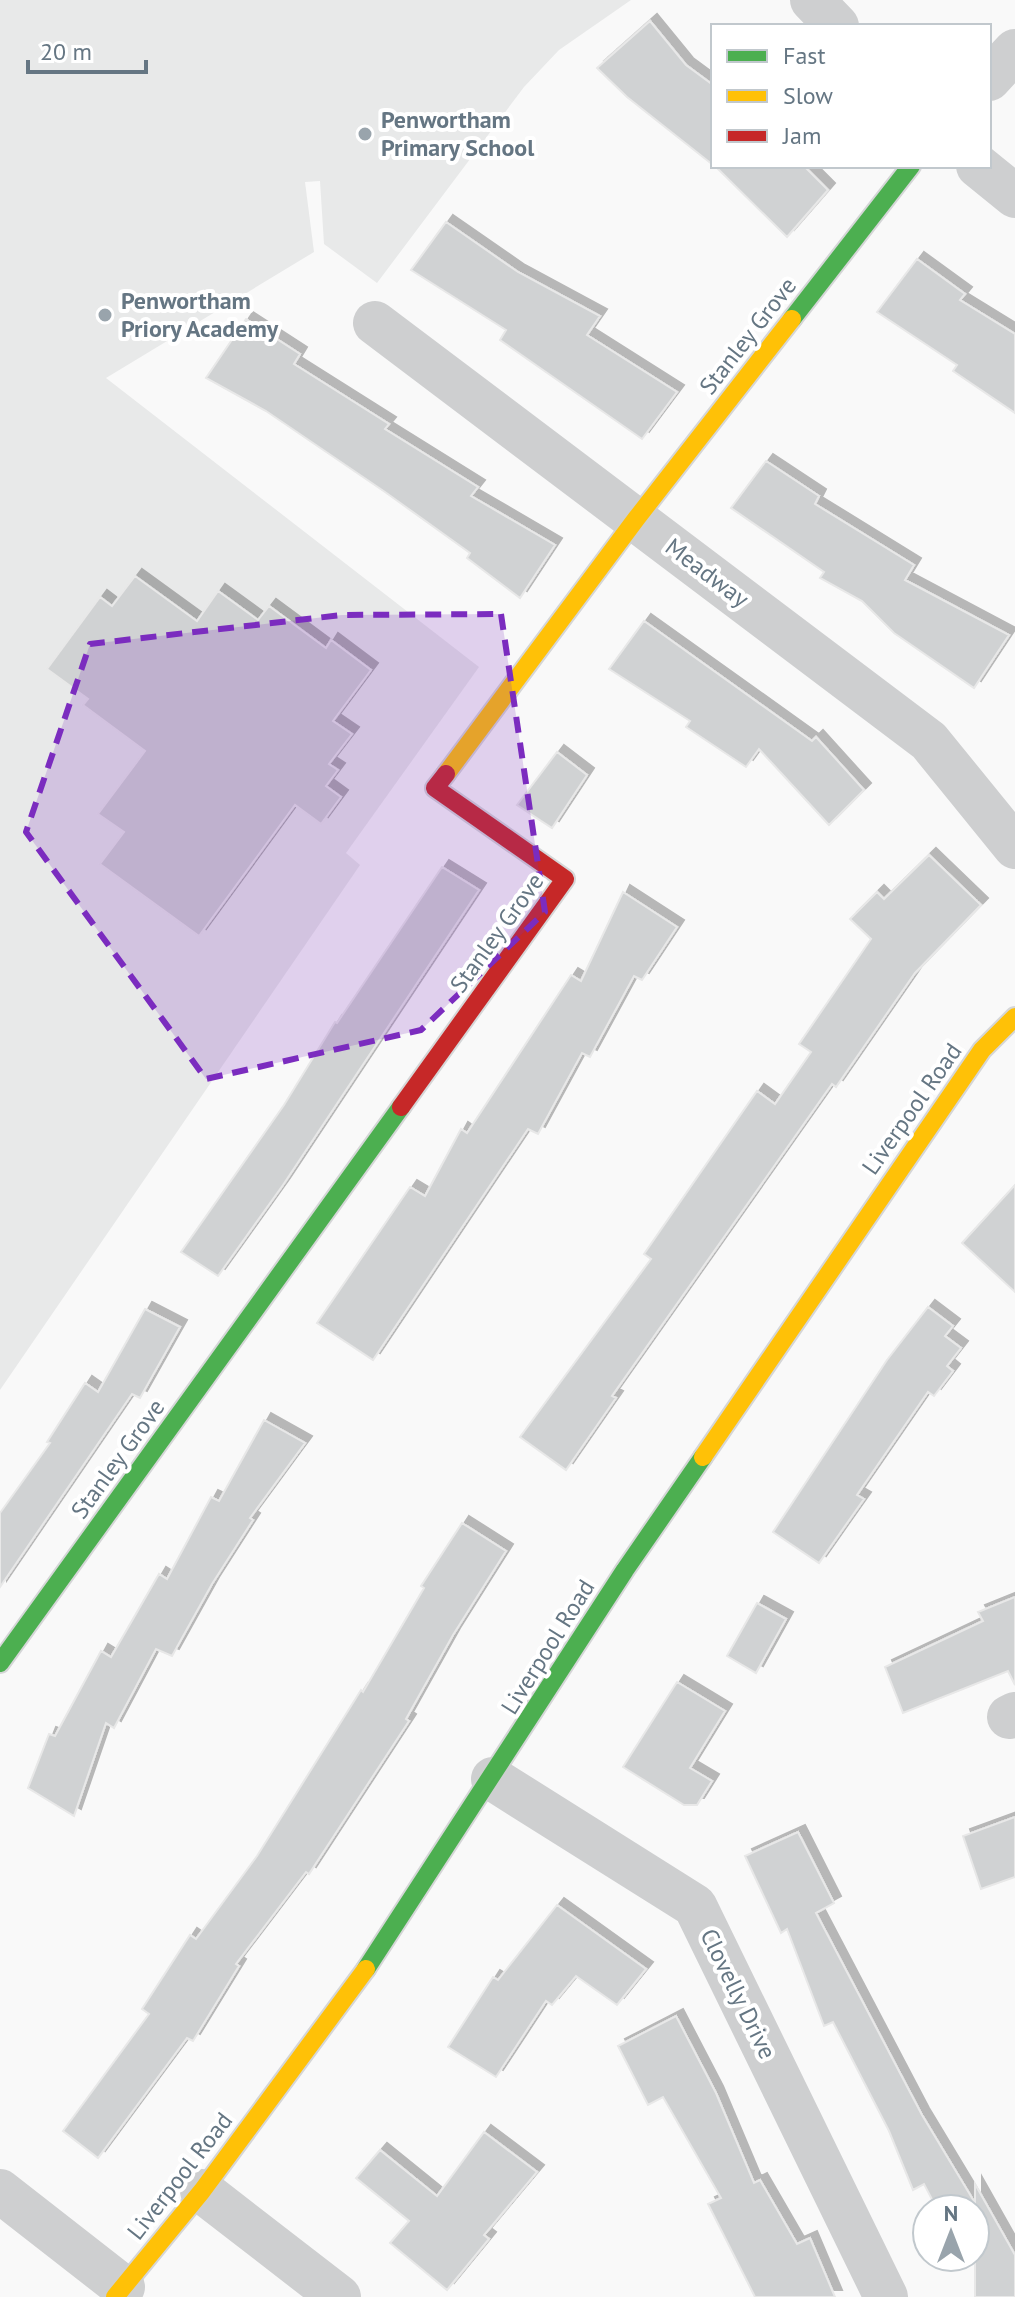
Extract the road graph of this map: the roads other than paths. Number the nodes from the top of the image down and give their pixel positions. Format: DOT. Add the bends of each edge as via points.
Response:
graph roads {
  1 [pos="812,0"];
  2 [pos="835,24"];
  3 [pos="1015,51"];
  4 [pos="991,77"];
  5 [pos="909,168"];
  6 [pos="980,168"];
  7 [pos="1015,196"];
  8 [pos="375,323"];
  9 [pos="636,519"];
  10 [pos="1015,847"];
  11 [pos="1015,1017"];
  12 [pos="0,1663"];
  13 [pos="493,1779"];
  14 [pos="0,2191"];
  15 [pos="202,2191"];
  16 [pos="119,2292"];
  17 [pos="339,2297"];
  18 [pos="886,2297"];
  1 -- 2 [label="street"];
  3 -- 4 [label="street"];
  5 -- 9 [label="street, Stanley Grove"];
  6 -- 7 [label="street"];
  8 -- 9 [label="street, Meadway"];
  9 -- 10 [label="street, Meadway" via="929,741"];
  9 -- 12 [label="street, Stanley Grove" via="435,788 565,879"];
  11 -- 13 [label="street, Liverpool Road" via="982,1050 633,1557"];
  13 -- 15 [label="street, Liverpool Road" via="386,1943"];
  13 -- 18 [label="street, Clovelly Drive" via="695,1906"];
  14 -- 16 [label="street"];
  15 -- 16 [label="street, Liverpool Road"];
  15 -- 17 [label="street"];
}
